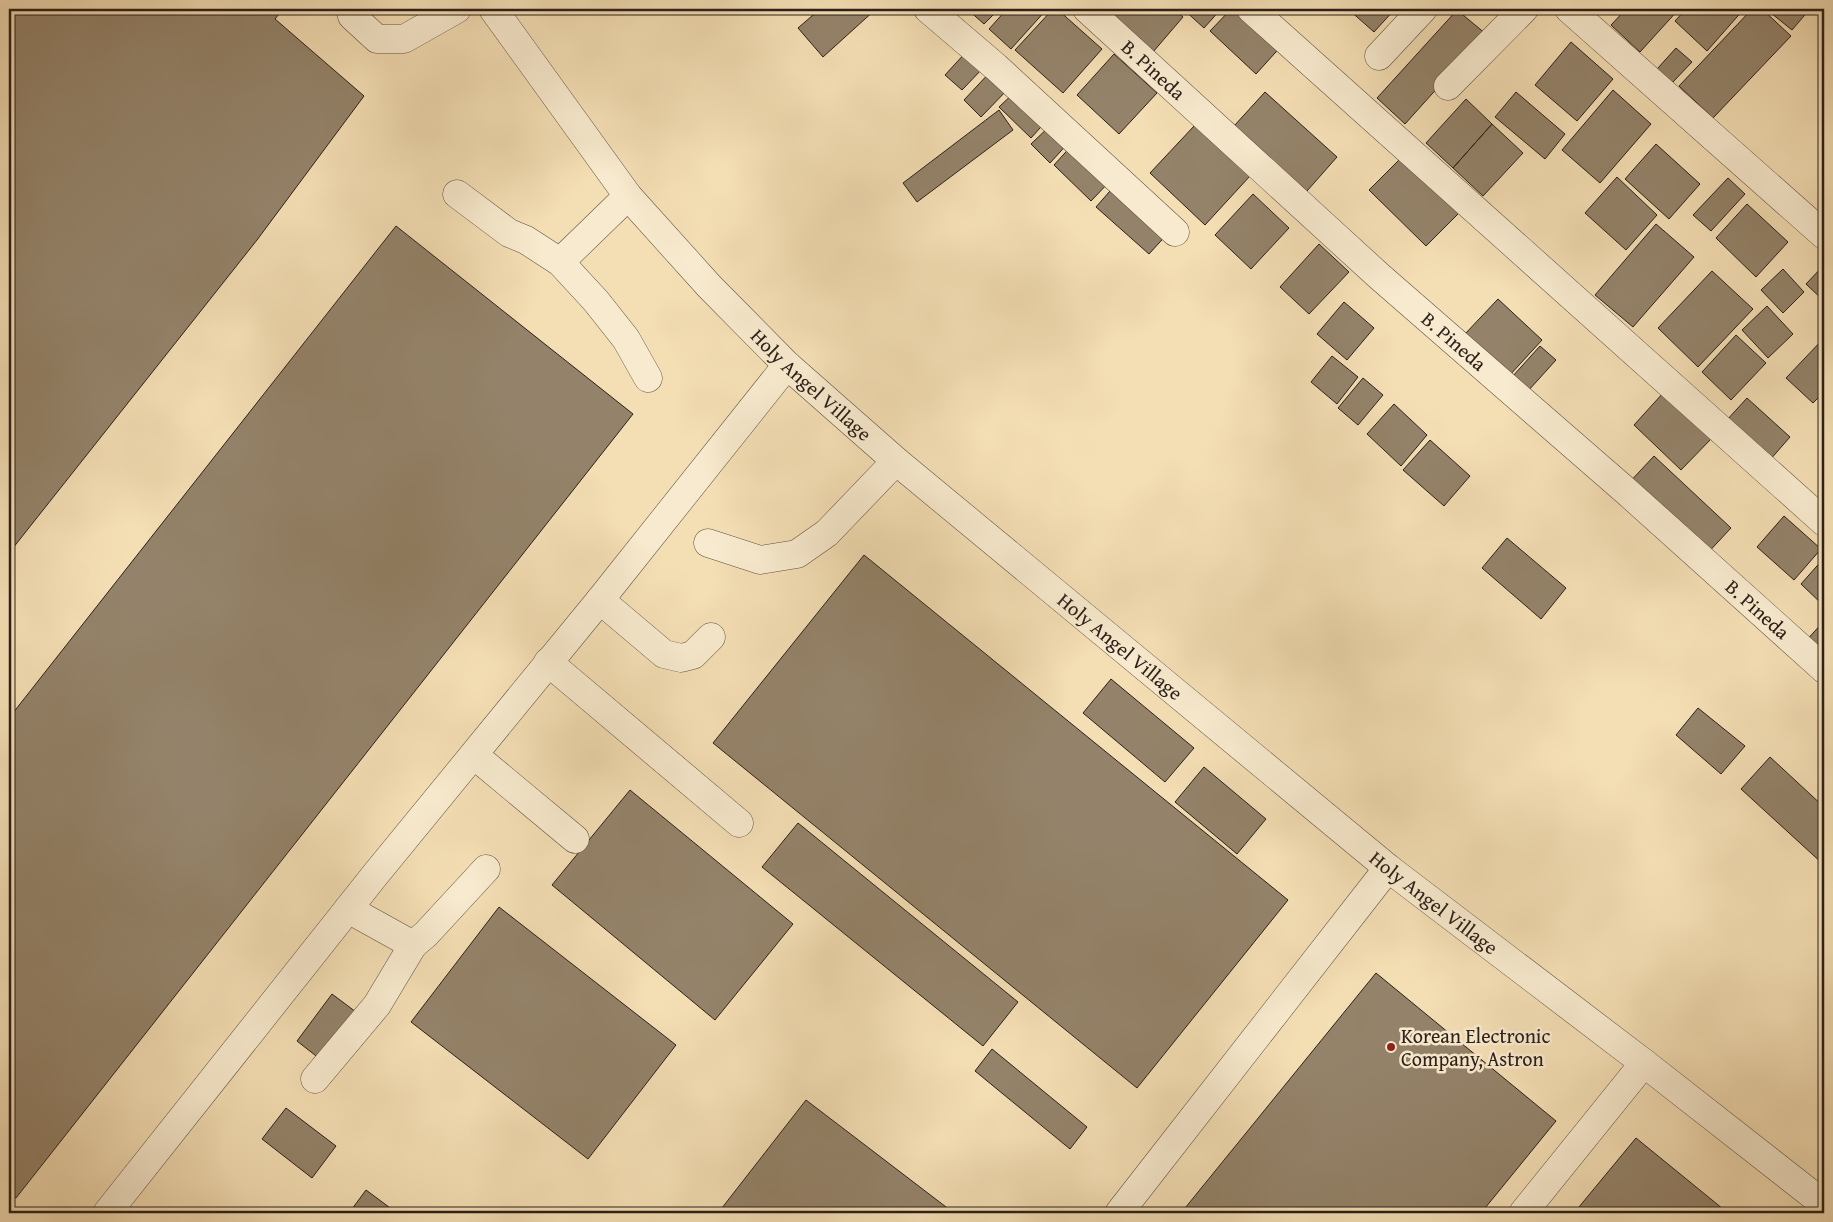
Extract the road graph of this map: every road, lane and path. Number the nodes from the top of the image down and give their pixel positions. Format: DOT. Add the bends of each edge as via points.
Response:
graph roads {
  1 [pos="350,9"];
  2 [pos="457,9"];
  3 [pos="493,9"];
  4 [pos="928,9"];
  5 [pos="1087,9"];
  6 [pos="1252,9"];
  7 [pos="1423,9"];
  8 [pos="1524,9"];
  9 [pos="1569,9"];
  10 [pos="1379,56"];
  11 [pos="1448,86"];
  12 [pos="458,194"];
  13 [pos="628,196"];
  14 [pos="1175,232"];
  15 [pos="1824,235"];
  16 [pos="560,262"];
  17 [pos="788,364"];
  18 [pos="648,378"];
  19 [pos="896,461"];
  20 [pos="1824,522"];
  21 [pos="708,543"];
  22 [pos="600,600"];
  23 [pos="711,637"];
  24 [pos="548,662"];
  25 [pos="1824,669"];
  26 [pos="474,754"];
  27 [pos="739,823"];
  28 [pos="575,839"];
  29 [pos="1388,868"];
  30 [pos="486,869"];
  31 [pos="348,909"];
  32 [pos="414,945"];
  33 [pos="1644,1063"];
  34 [pos="315,1079"];
  35 [pos="1824,1204"];
  36 [pos="117,1210"];
  37 [pos="1119,1213"];
  38 [pos="1523,1213"];
  1 -- 2 [label="street" via="352,16 377,39 404,40"];
  3 -- 13 [label="street, Holy Angel Village"];
  4 -- 14 [label="street" via="996,67"];
  5 -- 25 [label="street, B. Pineda" via="1379,276"];
  6 -- 20 [label="street"];
  7 -- 10 [label="street"];
  8 -- 11 [label="street"];
  9 -- 15 [label="street"];
  12 -- 16 [label="street" via="509,233"];
  13 -- 16 [label="street"];
  13 -- 17 [label="street, Holy Angel Village" via="709,286"];
  16 -- 18 [label="street" via="626,340"];
  17 -- 19 [label="street, Holy Angel Village"];
  17 -- 22 [label="street"];
  19 -- 21 [label="street" via="827,533 797,554 760,560"];
  19 -- 29 [label="street, Holy Angel Village"];
  22 -- 23 [label="street" via="664,654 681,658 693,655"];
  22 -- 24 [label="street"];
  24 -- 26 [label="street"];
  24 -- 27 [label="street"];
  26 -- 28 [label="street"];
  26 -- 31 [label="street"];
  29 -- 33 [label="street, Holy Angel Village"];
  29 -- 37 [label="street"];
  30 -- 32 [label="street"];
  31 -- 32 [label="street"];
  31 -- 36 [label="street"];
  32 -- 34 [label="street" via="377,1005"];
  33 -- 35 [label="street, Holy Angel Village"];
  33 -- 38 [label="street"];
}
